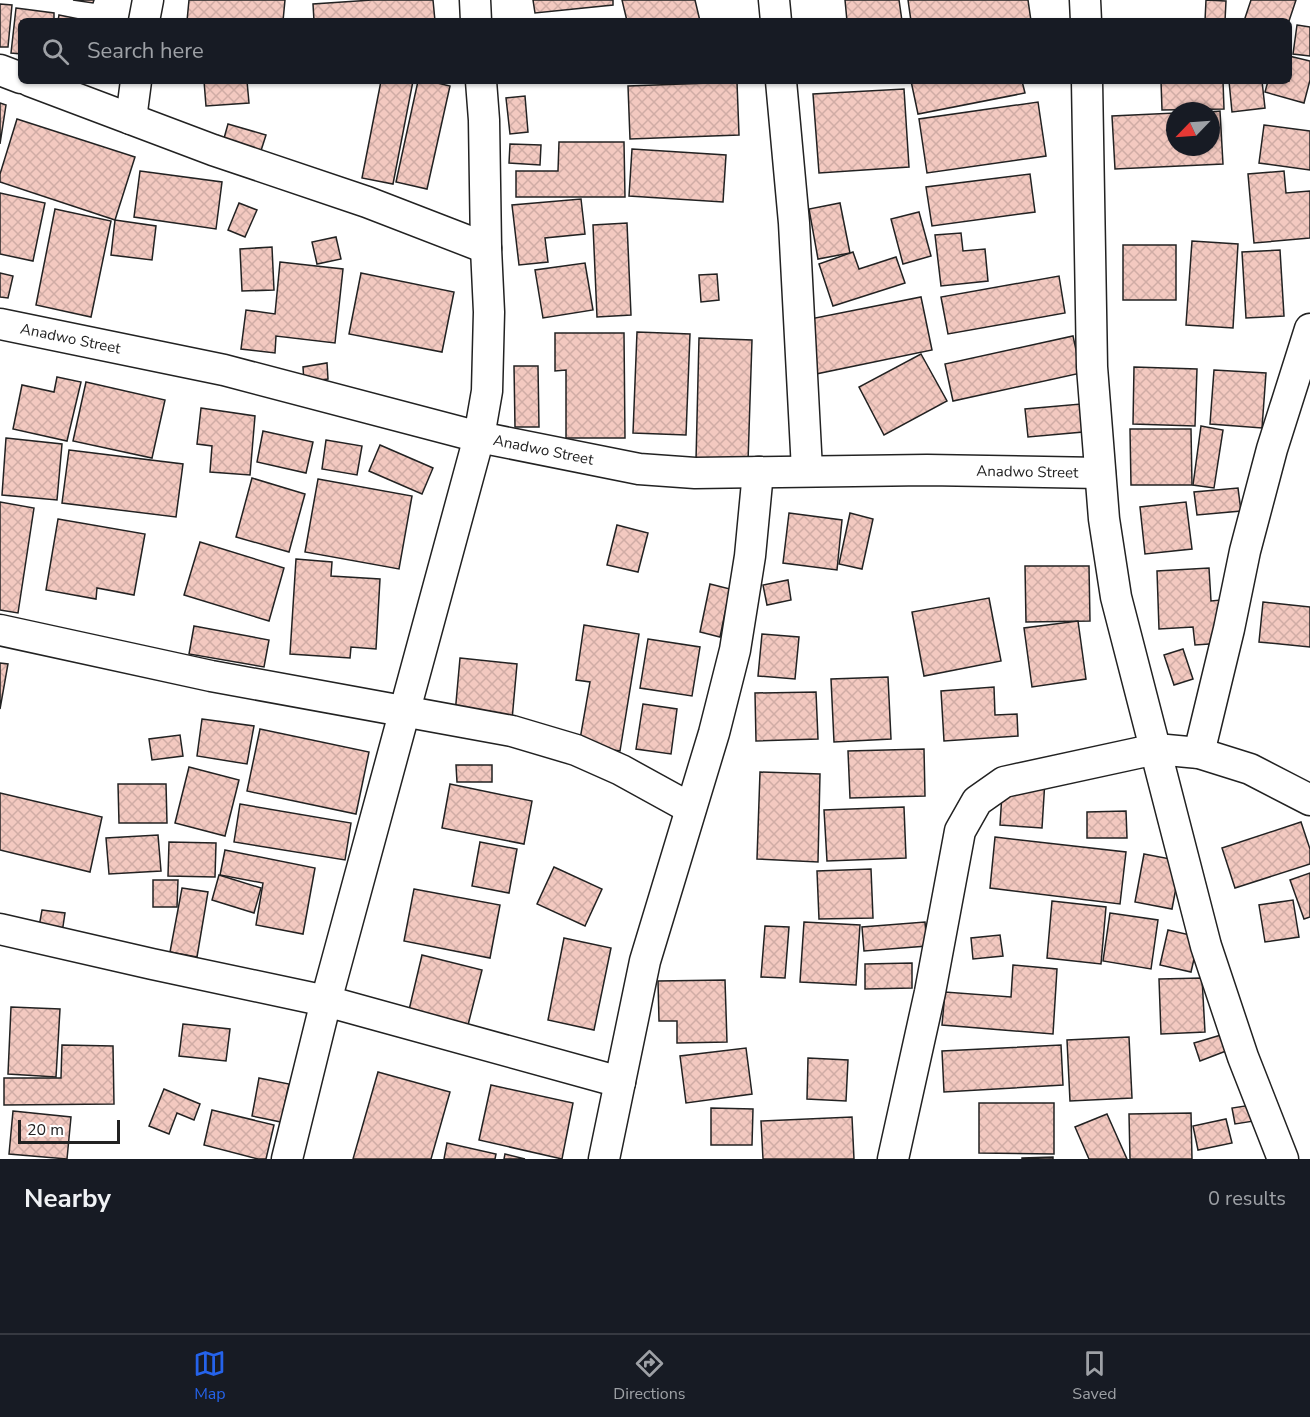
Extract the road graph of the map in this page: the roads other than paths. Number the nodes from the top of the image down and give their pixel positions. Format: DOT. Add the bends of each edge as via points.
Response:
graph roads {
  1 [pos="148,0"];
  2 [pos="475,0"];
  3 [pos="774,0"];
  4 [pos="1085,0"];
  5 [pos="145,18"];
  6 [pos="476,18"];
  7 [pos="776,18"];
  8 [pos="1086,18"];
  9 [pos="0,70"];
  10 [pos="18,77"];
  11 [pos="38,84"];
  12 [pos="136,84"];
  13 [pos="481,84"];
  14 [pos="781,84"];
  15 [pos="1087,84"];
  16 [pos="131,119"];
  17 [pos="486,248"];
  18 [pos="0,324"];
  19 [pos="1310,329"];
  20 [pos="1306,359"];
  21 [pos="479,437"];
  22 [pos="807,470"];
  23 [pos="758,472"];
  24 [pos="1100,473"];
  25 [pos="0,630"];
  26 [pos="404,710"];
  27 [pos="1156,749"];
  28 [pos="1199,753"];
  29 [pos="1310,800"];
  30 [pos="690,807"];
  31 [pos="0,928"];
  32 [pos="326,1001"];
  33 [pos="620,1082"];
  34 [pos="287,1159"];
  35 [pos="604,1159"];
  36 [pos="893,1159"];
  37 [pos="1283,1159"];
  1 -- 5 [label="street"];
  2 -- 6 [label="street"];
  3 -- 7 [label="street"];
  4 -- 8 [label="street"];
  9 -- 10 [label="street"];
  11 -- 16 [label="street"];
  12 -- 16 [label="street"];
  13 -- 17 [label="street"];
  14 -- 22 [label="street" via="794,223"];
  15 -- 24 [label="street" via="1092,367"];
  16 -- 17 [label="street"];
  17 -- 21 [label="street" via="487,391"];
  18 -- 21 [label="street, Anadwo Street" via="224,370"];
  19 -- 20 [label="street"];
  20 -- 28 [label="street" via="1272,449"];
  21 -- 23 [label="street, Anadwo Street" via="639,469"];
  21 -- 26 [label="street"];
  22 -- 23 [label="street, Anadwo Street"];
  22 -- 24 [label="street, Anadwo Street"];
  23 -- 30 [label="street" via="735,650"];
  24 -- 27 [label="street" via="1116,597"];
  25 -- 26 [label="street" via="211,676"];
  26 -- 30 [label="street" via="512,731 576,750"];
  26 -- 32 [label="street"];
  27 -- 28 [label="street"];
  27 -- 36 [label="street" via="1004,782 977,801 960,831"];
  27 -- 37 [label="street" via="1206,946"];
  28 -- 29 [label="street" via="1250,769"];
  30 -- 33 [label="street" via="645,961"];
  31 -- 32 [label="street"];
  32 -- 33 [label="street"];
  32 -- 34 [label="street"];
  33 -- 35 [label="street"];
}
